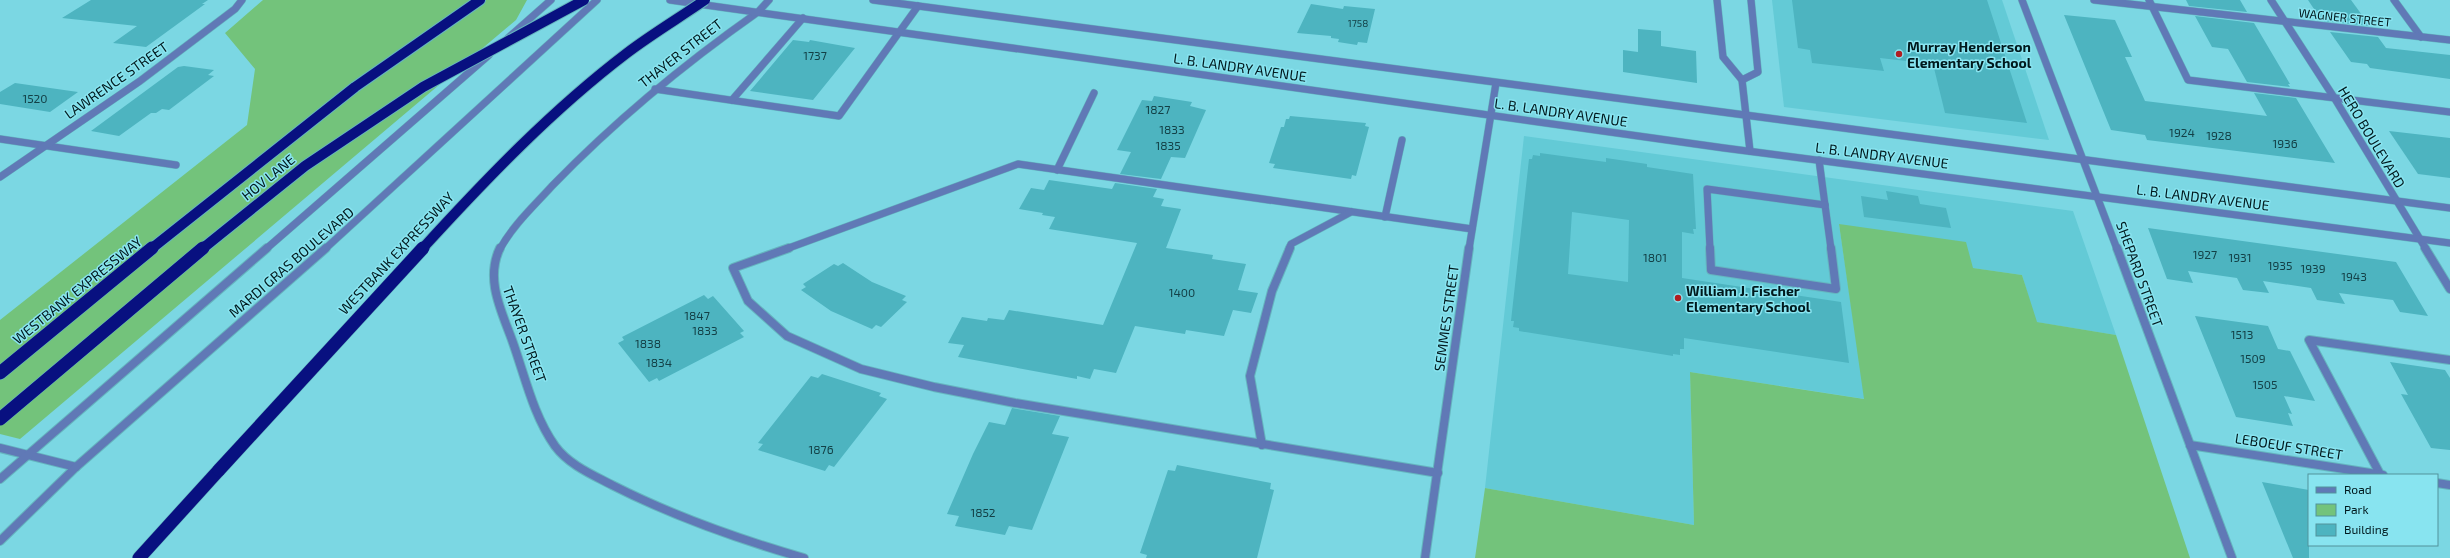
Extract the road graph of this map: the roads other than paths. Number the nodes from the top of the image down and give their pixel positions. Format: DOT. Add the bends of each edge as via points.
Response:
graph roads {
  1 [pos="242,0"];
  2 [pos="480,0"];
  3 [pos="551,0"];
  4 [pos="584,0"];
  5 [pos="598,0"];
  6 [pos="670,0"];
  7 [pos="705,0"];
  8 [pos="769,0"];
  9 [pos="873,0"];
  10 [pos="1718,0"];
  11 [pos="1751,0"];
  12 [pos="2022,0"];
  13 [pos="2094,0"];
  14 [pos="2149,0"];
  15 [pos="2271,0"];
  16 [pos="2394,0"];
  17 [pos="918,6"];
  18 [pos="2153,7"];
  19 [pos="758,12"];
  20 [pos="803,18"];
  21 [pos="2284,22"];
  22 [pos="900,32"];
  23 [pos="2421,37"];
  24 [pos="2450,40"];
  25 [pos="1742,80"];
  26 [pos="1496,83"];
  27 [pos="655,89"];
  28 [pos="1094,93"];
  29 [pos="2335,99"];
  30 [pos="732,100"];
  31 [pos="2450,112"];
  32 [pos="1490,116"];
  33 [pos="1745,116"];
  34 [pos="0,139"];
  35 [pos="1402,140"];
  36 [pos="44,146"];
  37 [pos="1750,151"];
  38 [pos="2082,158"];
  39 [pos="1819,160"];
  40 [pos="176,165"];
  41 [pos="1057,170"];
  42 [pos="0,177"];
  43 [pos="2098,197"];
  44 [pos="2395,201"];
  45 [pos="1825,205"];
  46 [pos="2450,208"];
  47 [pos="1351,212"];
  48 [pos="1385,217"];
  49 [pos="1472,229"];
  50 [pos="2420,239"];
  51 [pos="2450,243"];
  52 [pos="2450,289"];
  53 [pos="2450,360"];
  54 [pos="0,373"];
  55 [pos="0,419"];
  56 [pos="1262,445"];
  57 [pos="2190,445"];
  58 [pos="0,448"];
  59 [pos="27,454"];
  60 [pos="76,467"];
  61 [pos="1438,473"];
  62 [pos="2380,474"];
  63 [pos="0,479"];
  64 [pos="2438,483"];
  65 [pos="2450,485"];
  66 [pos="0,541"];
  67 [pos="139,558"];
  68 [pos="804,558"];
  69 [pos="1425,558"];
  70 [pos="2232,558"];
  1 -- 36 [label="street, LAWRENCE STREET" via="235,9 140,81"];
  2 -- 54 [label="highway, WESTBANK EXPRESSWAY" via="423,37 305,124"];
  3 -- 59 [label="street, MARDI GRAS BOULEVARD"];
  4 -- 55 [label="highway, HOV LANE, bridge" via="423,87 305,166 198,252"];
  5 -- 60 [label="street, MARDI GRAS BOULEVARD" via="390,192"];
  6 -- 19 [label="street, L. B. LANDRY AVENUE"];
  7 -- 67 [label="highway, WESTBANK EXPRESSWAY, bridge" via="627,53 547,122 479,188"];
  8 -- 19 [label="street, THAYER STREET"];
  9 -- 17 [label="street, L. B. LANDRY AVENUE"];
  10 -- 25 [label="street" via="1723,57"];
  11 -- 25 [label="street" via="1758,72"];
  12 -- 38 [label="street, SHEPARD STREET"];
  13 -- 18 [label="street, WAGNER STREET"];
  14 -- 18 [label="street"];
  15 -- 21 [label="street, HERO BOULEVARD"];
  16 -- 23 [label="street"];
  17 -- 22 [label="street"];
  17 -- 26 [label="street, L. B. LANDRY AVENUE"];
  18 -- 21 [label="street, WAGNER STREET"];
  18 -- 29 [label="street" via="2188,80"];
  19 -- 20 [label="street, L. B. LANDRY AVENUE"];
  19 -- 27 [label="street, THAYER STREET"];
  20 -- 22 [label="street, L. B. LANDRY AVENUE"];
  20 -- 30 [label="street"];
  21 -- 23 [label="street, WAGNER STREET"];
  21 -- 29 [label="street, HERO BOULEVARD"];
  22 -- 30 [label="street" via="839,116"];
  22 -- 32 [label="street, L. B. LANDRY AVENUE"];
  23 -- 24 [label="street, WAGNER STREET"];
  25 -- 33 [label="street"];
  26 -- 32 [label="street, SEMMES STREET"];
  26 -- 33 [label="street, L. B. LANDRY AVENUE"];
  27 -- 30 [label="street"];
  27 -- 68 [label="street, THAYER STREET" via="588,150 509,232 496,257 492,282 539,414 557,448 588,473 650,503 756,545"];
  28 -- 41 [label="street"];
  29 -- 31 [label="street"];
  29 -- 44 [label="street, HERO BOULEVARD"];
  32 -- 37 [label="street, L. B. LANDRY AVENUE"];
  32 -- 49 [label="street, SEMMES STREET"];
  33 -- 37 [label="street"];
  33 -- 38 [label="street, L. B. LANDRY AVENUE"];
  34 -- 36 [label="street"];
  35 -- 48 [label="street"];
  36 -- 40 [label="street"];
  36 -- 42 [label="street, LAWRENCE STREET"];
  37 -- 39 [label="street, L. B. LANDRY AVENUE"];
  38 -- 43 [label="street, SHEPARD STREET"];
  38 -- 44 [label="street, L. B. LANDRY AVENUE"];
  39 -- 43 [label="street, L. B. LANDRY AVENUE"];
  39 -- 45 [label="street"];
  41 -- 47 [label="street"];
  41 -- 56 [label="street" via="1018,164 733,268 748,301 787,336 861,369 934,388"];
  43 -- 50 [label="street, L. B. LANDRY AVENUE"];
  43 -- 57 [label="street, SHEPARD STREET"];
  44 -- 46 [label="street, L. B. LANDRY AVENUE"];
  44 -- 50 [label="street, HERO BOULEVARD"];
  45 -- 45 [label="street" via="1836,289 1711,270 1707,189"];
  47 -- 48 [label="street"];
  47 -- 56 [label="street" via="1291,244 1272,291 1250,376"];
  48 -- 49 [label="street"];
  49 -- 61 [label="street, SEMMES STREET"];
  50 -- 51 [label="street, L. B. LANDRY AVENUE"];
  50 -- 52 [label="street, HERO BOULEVARD"];
  53 -- 62 [label="street" via="2309,340"];
  56 -- 61 [label="street"];
  57 -- 62 [label="street, LEBOEUF STREET"];
  57 -- 70 [label="street, SHEPARD STREET"];
  58 -- 59 [label="street"];
  59 -- 60 [label="street"];
  59 -- 63 [label="street, MARDI GRAS BOULEVARD"];
  60 -- 66 [label="street, MARDI GRAS BOULEVARD"];
  61 -- 69 [label="street, SEMMES STREET"];
  64 -- 65 [label="street"];
}
